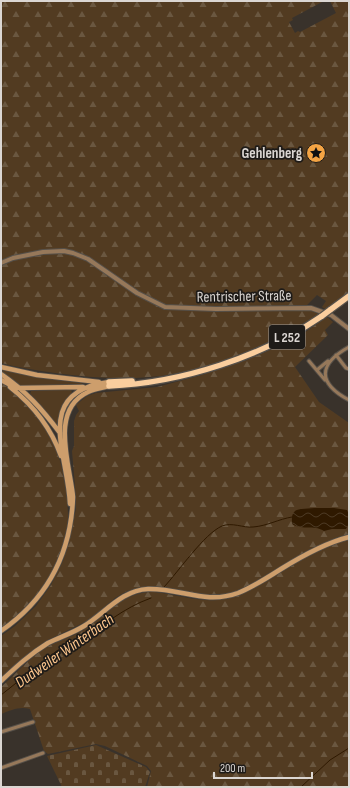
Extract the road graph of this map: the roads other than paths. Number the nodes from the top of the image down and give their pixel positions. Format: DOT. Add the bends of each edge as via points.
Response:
graph roads {
  1 [pos="1,263"];
  2 [pos="349,296"];
  3 [pos="349,329"];
  4 [pos="349,347"];
  5 [pos="336,355"];
  6 [pos="330,360"];
  7 [pos="309,362"];
  8 [pos="1,366"];
  9 [pos="349,369"];
  10 [pos="317,370"];
  11 [pos="1,374"];
  12 [pos="2,380"];
  13 [pos="328,383"];
  14 [pos="109,384"];
  15 [pos="86,387"];
  16 [pos="21,388"];
  17 [pos="349,400"];
  18 [pos="60,433"];
  19 [pos="66,445"];
  20 [pos="64,465"];
  21 [pos="70,518"];
  22 [pos="349,537"];
  23 [pos="1,631"];
  24 [pos="1,681"];
  25 [pos="33,722"];
  26 [pos="1,732"];
  27 [pos="43,753"];
  28 [pos="1,768"];
  1 -- 3 [label="street, Rentrischer Straße" via="43,252 64,251 79,254 96,263 137,293 159,305 170,308 216,310 311,308 330,315"];
  2 -- 14 [label="highway, L 252, bridge" via="290,336 250,355 174,377"];
  4 -- 5 [label="street"];
  5 -- 6 [label="street"];
  5 -- 9 [label="street"];
  6 -- 10 [label="street"];
  6 -- 13 [label="street" via="325,372"];
  7 -- 10 [label="street"];
  8 -- 14 [label="main road" via="52,377"];
  10 -- 13 [label="street"];
  11 -- 16 [label="main road"];
  12 -- 16 [label="main road"];
  12 -- 20 [label="main road" via="43,420 55,439"];
  13 -- 17 [label="street" via="334,391"];
  14 -- 15 [label="main road"];
  14 -- 19 [label="main road" via="87,392 71,406 65,421"];
  15 -- 16 [label="main road"];
  15 -- 18 [label="main road" via="65,405 61,414"];
  16 -- 18 [label="main road" via="44,411"];
  18 -- 19 [label="main road"];
  18 -- 20 [label="main road"];
  19 -- 21 [label="main road" via="73,496"];
  20 -- 21 [label="main road" via="69,490"];
  21 -- 23 [label="main road" via="65,547 53,577 27,610"];
  22 -- 24 [label="main road" via="314,550 252,587 228,596 212,598 158,590 132,592 84,626 33,652"];
  25 -- 26 [label="street"];
  27 -- 28 [label="street"];
}
